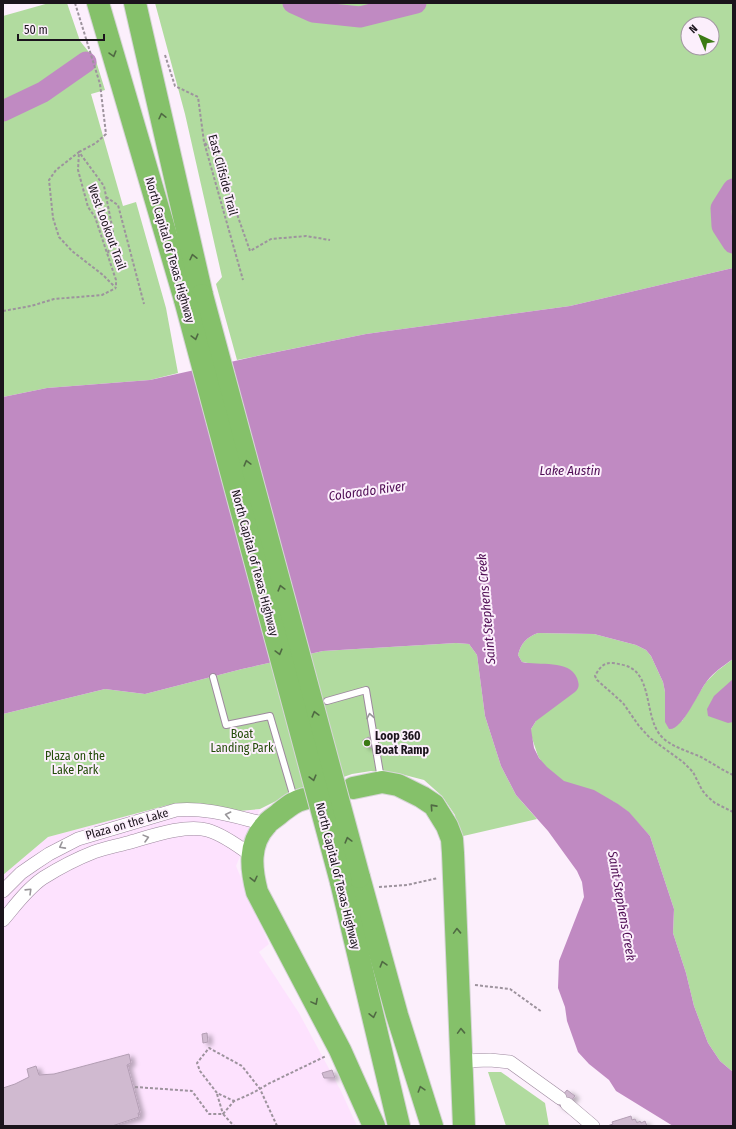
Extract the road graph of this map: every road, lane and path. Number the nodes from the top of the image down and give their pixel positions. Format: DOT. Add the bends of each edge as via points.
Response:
graph roads {
  1 [pos="75,3"];
  2 [pos="98,3"];
  3 [pos="135,3"];
  4 [pos="175,86"];
  5 [pos="204,142"];
  6 [pos="79,152"];
  7 [pos="106,197"];
  8 [pos="330,240"];
  9 [pos="108,255"];
  10 [pos="243,280"];
  11 [pos="116,288"];
  12 [pos="193,297"];
  13 [pos="144,304"];
  14 [pos="3,311"];
  15 [pos="213,677"];
  16 [pos="327,701"];
  17 [pos="733,776"];
  18 [pos="382,782"];
  19 [pos="353,788"];
  20 [pos="299,800"];
  21 [pos="733,812"];
  22 [pos="266,824"];
  23 [pos="252,856"];
  24 [pos="454,875"];
  25 [pos="353,881"];
  26 [pos="3,891"];
  27 [pos="3,920"];
  28 [pos="459,983"];
  29 [pos="542,1012"];
  30 [pos="340,1050"];
  31 [pos="462,1061"];
  32 [pos="135,1087"];
  33 [pos="260,1089"];
  34 [pos="217,1093"];
  35 [pos="234,1101"];
  36 [pos="224,1114"];
  37 [pos="234,1126"];
  38 [pos="277,1126"];
  39 [pos="374,1126"];
  40 [pos="399,1126"];
  41 [pos="432,1126"];
  42 [pos="464,1126"];
  43 [pos="593,1126"];
  1 -- 6 [label="path" via="100,84 106,134"];
  2 -- 12 [label="highway, North Capital of Texas Highway, one-way"];
  12 -- 3 [label="highway, North Capital of Texas Highway, one-way"];
  4 -- 5 [label="path, East Clifside Trail" via="198,97"];
  5 -- 8 [label="path" via="217,157 250,251 271,239 306,236"];
  5 -- 10 [label="path, East Clifside Trail"];
  6 -- 7 [label="path" via="104,186"];
  6 -- 9 [label="path, West Lookout Trail" via="78,170 84,195 95,217"];
  6 -- 11 [label="path" via="56,170 49,180 53,218 59,237"];
  7 -- 9 [label="path" via="113,231"];
  7 -- 13 [label="path" via="118,205"];
  9 -- 11 [label="path, West Lookout Trail"];
  11 -- 14 [label="path, West Lookout Trail" via="102,295 54,299"];
  12 -- 25 [label="highway, North Capital of Texas Highway, bridge"];
  15 -- 20 [label="lane" via="226,725 270,716"];
  18 -- 16 [label="lane, one-way" via="366,690"];
  17 -- 21 [label="path" via="662,737 653,721 641,679 631,668 610,663 603,665 598,671 595,676 597,680 622,702 644,732 693,772 707,796"];
  18 -- 19 [label="highway"];
  24 -- 18 [label="highway, one-way" via="452,839 434,805 398,785"];
  20 -- 22 [label="highway"];
  22 -- 23 [label="highway" via="256,840"];
  22 -- 26 [label="street, Plaza on the Lake, one-way" via="205,810 176,810 78,839 34,864"];
  27 -- 23 [label="street, Plaza on the Lake, one-way" via="41,879 69,863 96,851 164,833 207,830"];
  23 -- 30 [label="highway, one-way" via="252,875 257,892"];
  24 -- 25 [label="path" via="407,885 378,887"];
  28 -- 24 [label="highway, one-way"];
  25 -- 40 [label="highway, North Capital of Texas Highway, one-way"];
  41 -- 25 [label="highway, North Capital of Texas Highway, one-way"];
  28 -- 29 [label="path" via="510,989"];
  31 -- 28 [label="highway, one-way"];
  30 -- 33 [label="path"];
  30 -- 39 [label="highway"];
  31 -- 42 [label="highway"];
  31 -- 43 [label="street" via="510,1062 564,1101"];
  32 -- 36 [label="path" via="192,1091 208,1114"];
  33 -- 34 [label="path" via="242,1066 209,1048 197,1063"];
  33 -- 35 [label="path"];
  33 -- 38 [label="path"];
  34 -- 35 [label="path"];
  34 -- 36 [label="path"];
  35 -- 36 [label="path"];
  36 -- 37 [label="path"];
}
